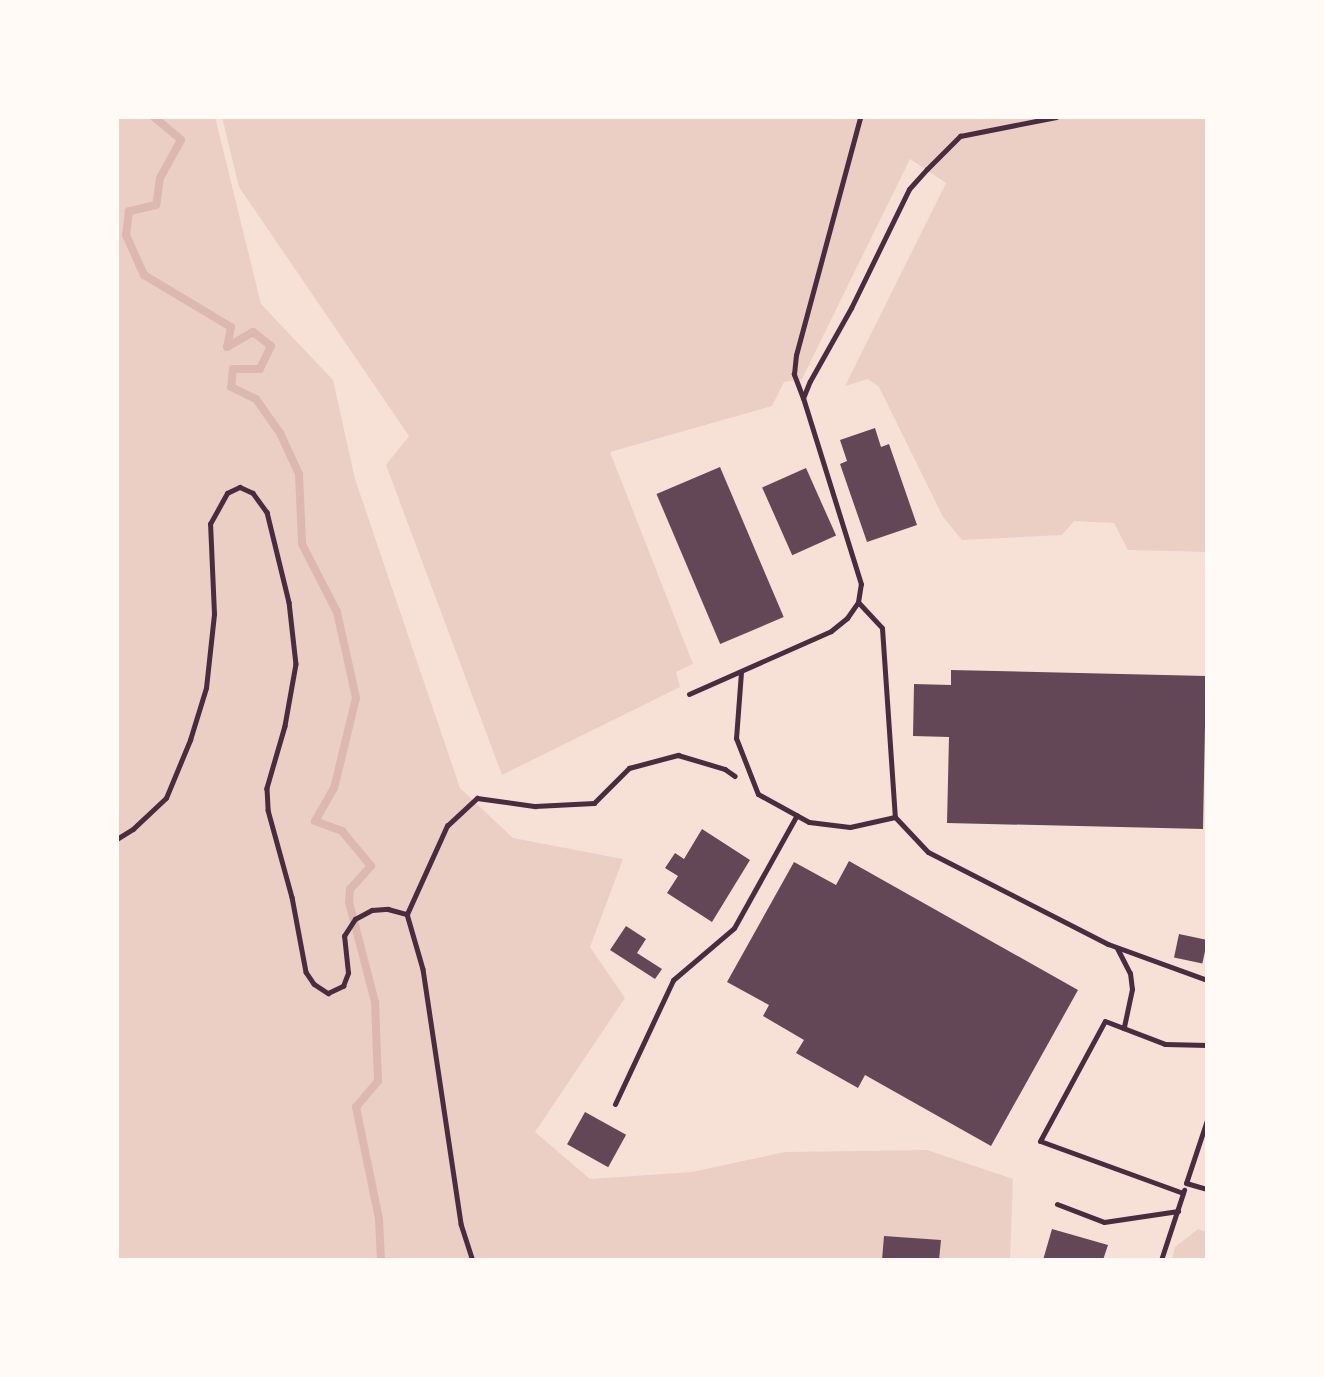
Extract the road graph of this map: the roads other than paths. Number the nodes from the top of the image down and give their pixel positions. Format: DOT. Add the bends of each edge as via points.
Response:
graph roads {
  1 [pos="860,117"];
  2 [pos="1056,117"];
  3 [pos="803,398"];
  4 [pos="858,602"];
  5 [pos="741,672"];
  6 [pos="689,694"];
  7 [pos="797,816"];
  8 [pos="895,817"];
  9 [pos="1116,947"];
  10 [pos="1207,980"];
  11 [pos="1124,1028"];
  12 [pos="1207,1045"];
  13 [pos="615,1104"];
  14 [pos="1207,1120"];
  15 [pos="1186,1183"];
  16 [pos="1207,1189"];
  17 [pos="1183,1193"];
  18 [pos="1057,1204"];
  19 [pos="1178,1211"];
  20 [pos="1161,1260"];
  1 -- 3 [label="lane" via="796,355 794,374"];
  2 -- 3 [label="lane" via="960,136 927,169 909,189"];
  3 -- 4 [label="lane" via="861,584"];
  4 -- 5 [label="lane" via="831,631"];
  4 -- 8 [label="lane" via="882,628"];
  5 -- 6 [label="lane"];
  5 -- 7 [label="lane" via="736,738 758,794"];
  7 -- 8 [label="lane" via="808,822 850,827"];
  7 -- 13 [label="lane" via="734,928 673,979"];
  8 -- 9 [label="lane" via="928,852"];
  9 -- 10 [label="lane"];
  9 -- 11 [label="lane" via="1130,973 1132,989"];
  11 -- 12 [label="lane" via="1165,1044"];
  11 -- 17 [label="lane" via="1105,1021 1040,1141"];
  14 -- 15 [label="lane"];
  15 -- 16 [label="lane"];
  15 -- 17 [label="lane"];
  17 -- 19 [label="lane"];
  18 -- 19 [label="lane" via="1104,1222"];
  19 -- 20 [label="lane"];
}
